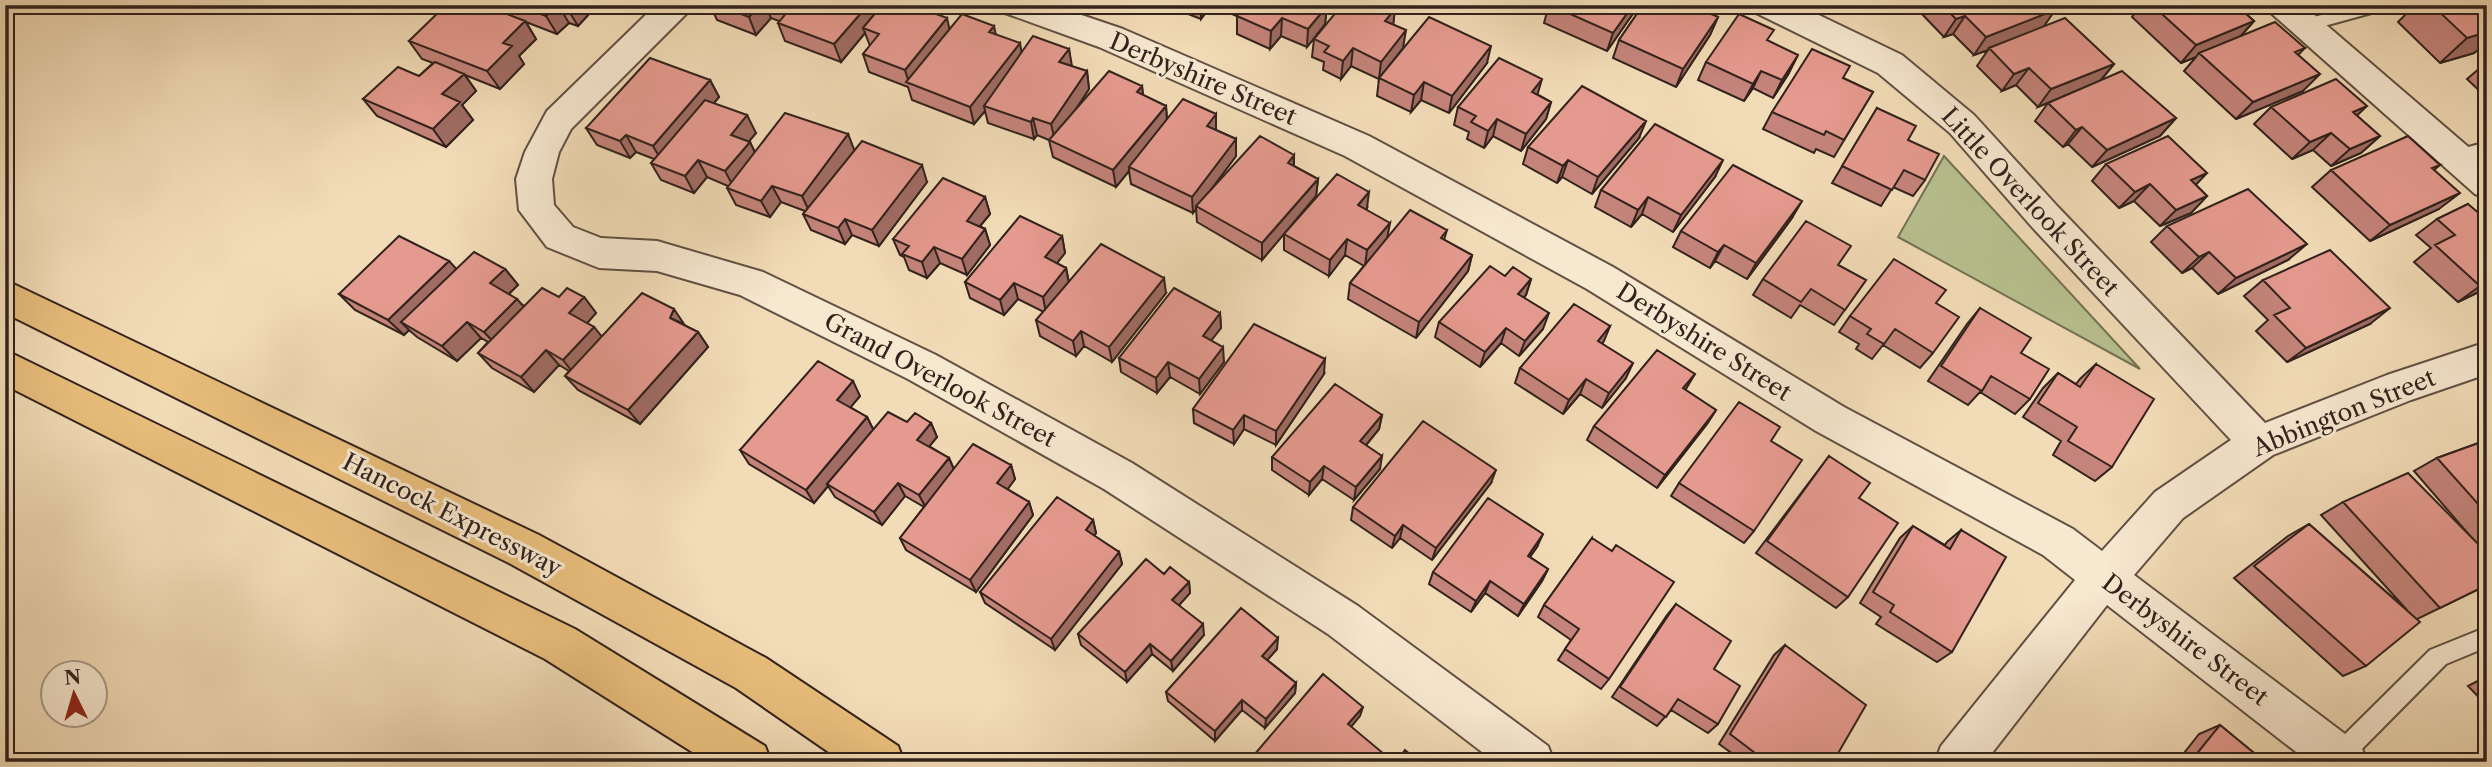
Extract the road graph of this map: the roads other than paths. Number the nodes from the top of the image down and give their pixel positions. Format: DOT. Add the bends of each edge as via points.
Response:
graph roads {
  1 [pos="676,5"];
  2 [pos="1016,5"];
  3 [pos="1767,5"];
  4 [pos="2380,5"];
  5 [pos="2294,15"];
  6 [pos="2471,153"];
  7 [pos="2487,184"];
  8 [pos="5,295"];
  9 [pos="2487,358"];
  10 [pos="5,366"];
  11 [pos="2259,443"];
  12 [pos="2104,578"];
  13 [pos="2487,637"];
  14 [pos="2341,759"];
  15 [pos="749,762"];
  16 [pos="882,762"];
  17 [pos="1532,762"];
  18 [pos="1957,762"];
  1 -- 17 [label="street, Grand Overlook Street" via="559,120 542,152 534,179 537,210 560,237 599,253 657,256 750,283 922,366 1118,476 1343,620"];
  2 -- 12 [label="street, Derbyshire Street" via="1111,38 1357,146 1600,278 1830,419 2058,542"];
  3 -- 11 [label="street, Little Overlook Street" via="1890,64 1962,124"];
  4 -- 5 [label="lane"];
  5 -- 6 [label="street"];
  6 -- 7 [label="street"];
  8 -- 16 [label="main road, Hancock Expressway" via="524,549 751,673"];
  9 -- 11 [label="street, Abbington Street"];
  10 -- 15 [label="main road" via="560,645"];
  11 -- 12 [label="street, Abbington Street" via="2169,505"];
  12 -- 14 [label="street, Derbyshire Street"];
  12 -- 18 [label="street, Abbington Street"];
  13 -- 14 [label="lane" via="2438,657"];
}
